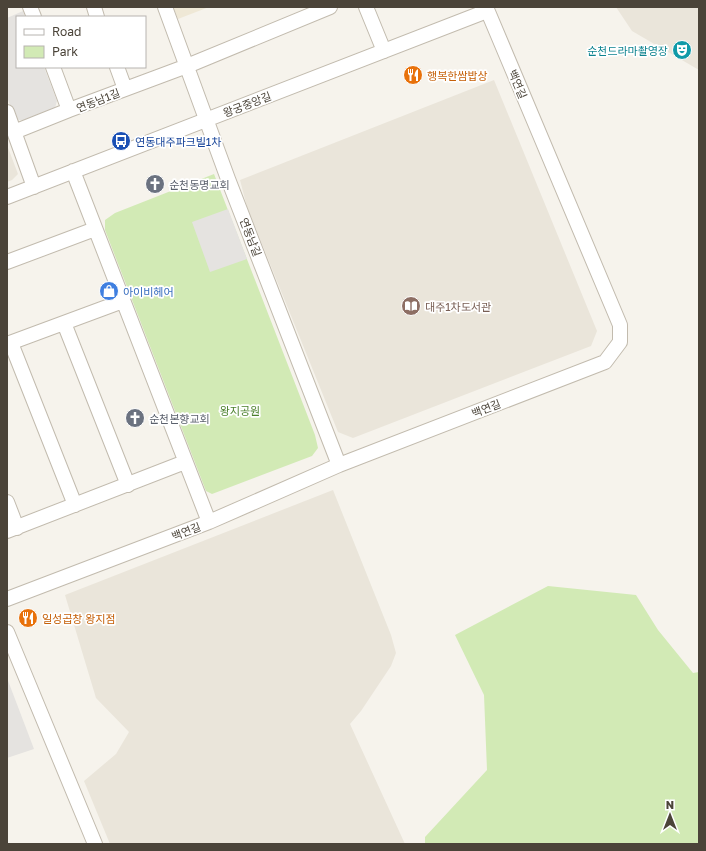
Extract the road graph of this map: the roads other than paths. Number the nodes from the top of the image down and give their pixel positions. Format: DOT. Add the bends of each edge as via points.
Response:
graph roads {
  1 [pos="165,7"];
  2 [pos="330,7"];
  3 [pos="366,7"];
  4 [pos="486,9"];
  5 [pos="384,51"];
  6 [pos="187,66"];
  7 [pos="53,68"];
  8 [pos="117,68"];
  9 [pos="125,89"];
  10 [pos="69,110"];
  11 [pos="7,112"];
  12 [pos="207,120"];
  13 [pos="14,132"];
  14 [pos="74,172"];
  15 [pos="34,187"];
  16 [pos="7,197"];
  17 [pos="95,229"];
  18 [pos="7,262"];
  19 [pos="123,301"];
  20 [pos="64,323"];
  21 [pos="9,343"];
  22 [pos="185,462"];
  23 [pos="339,465"];
  24 [pos="128,484"];
  25 [pos="7,502"];
  26 [pos="75,505"];
  27 [pos="209,522"];
  28 [pos="12,529"];
  29 [pos="7,599"];
  30 [pos="7,632"];
  31 [pos="95,844"];
  1 -- 6 [label="street, 연동남길"];
  2 -- 6 [label="street, 연동남1길"];
  3 -- 5 [label="street"];
  4 -- 5 [label="street, 왕궁중앙길"];
  4 -- 23 [label="street, 백연길" via="620,325 620,342 605,362"];
  5 -- 12 [label="street, 왕궁중앙길"];
  6 -- 9 [label="street, 연동남1길"];
  6 -- 12 [label="street, 연동남길"];
  7 -- 10 [label="street, 연동남1길"];
  8 -- 9 [label="street, 연동남1길"];
  9 -- 10 [label="street, 연동남1길"];
  10 -- 13 [label="street"];
  11 -- 13 [label="street"];
  12 -- 14 [label="street, 왕궁중앙길"];
  12 -- 23 [label="street, 연동남길"];
  13 -- 15 [label="street"];
  14 -- 15 [label="street, 왕궁중앙길"];
  14 -- 17 [label="street"];
  15 -- 16 [label="street, 왕궁중앙길"];
  17 -- 18 [label="street"];
  17 -- 19 [label="street"];
  19 -- 20 [label="street"];
  19 -- 22 [label="street"];
  20 -- 21 [label="street"];
  20 -- 24 [label="street"];
  21 -- 26 [label="street"];
  22 -- 24 [label="street"];
  22 -- 27 [label="street"];
  23 -- 27 [label="street, 백연길"];
  24 -- 26 [label="street"];
  25 -- 28 [label="street"];
  26 -- 28 [label="street"];
  27 -- 29 [label="street, 백연길"];
  30 -- 31 [label="street"];
}
